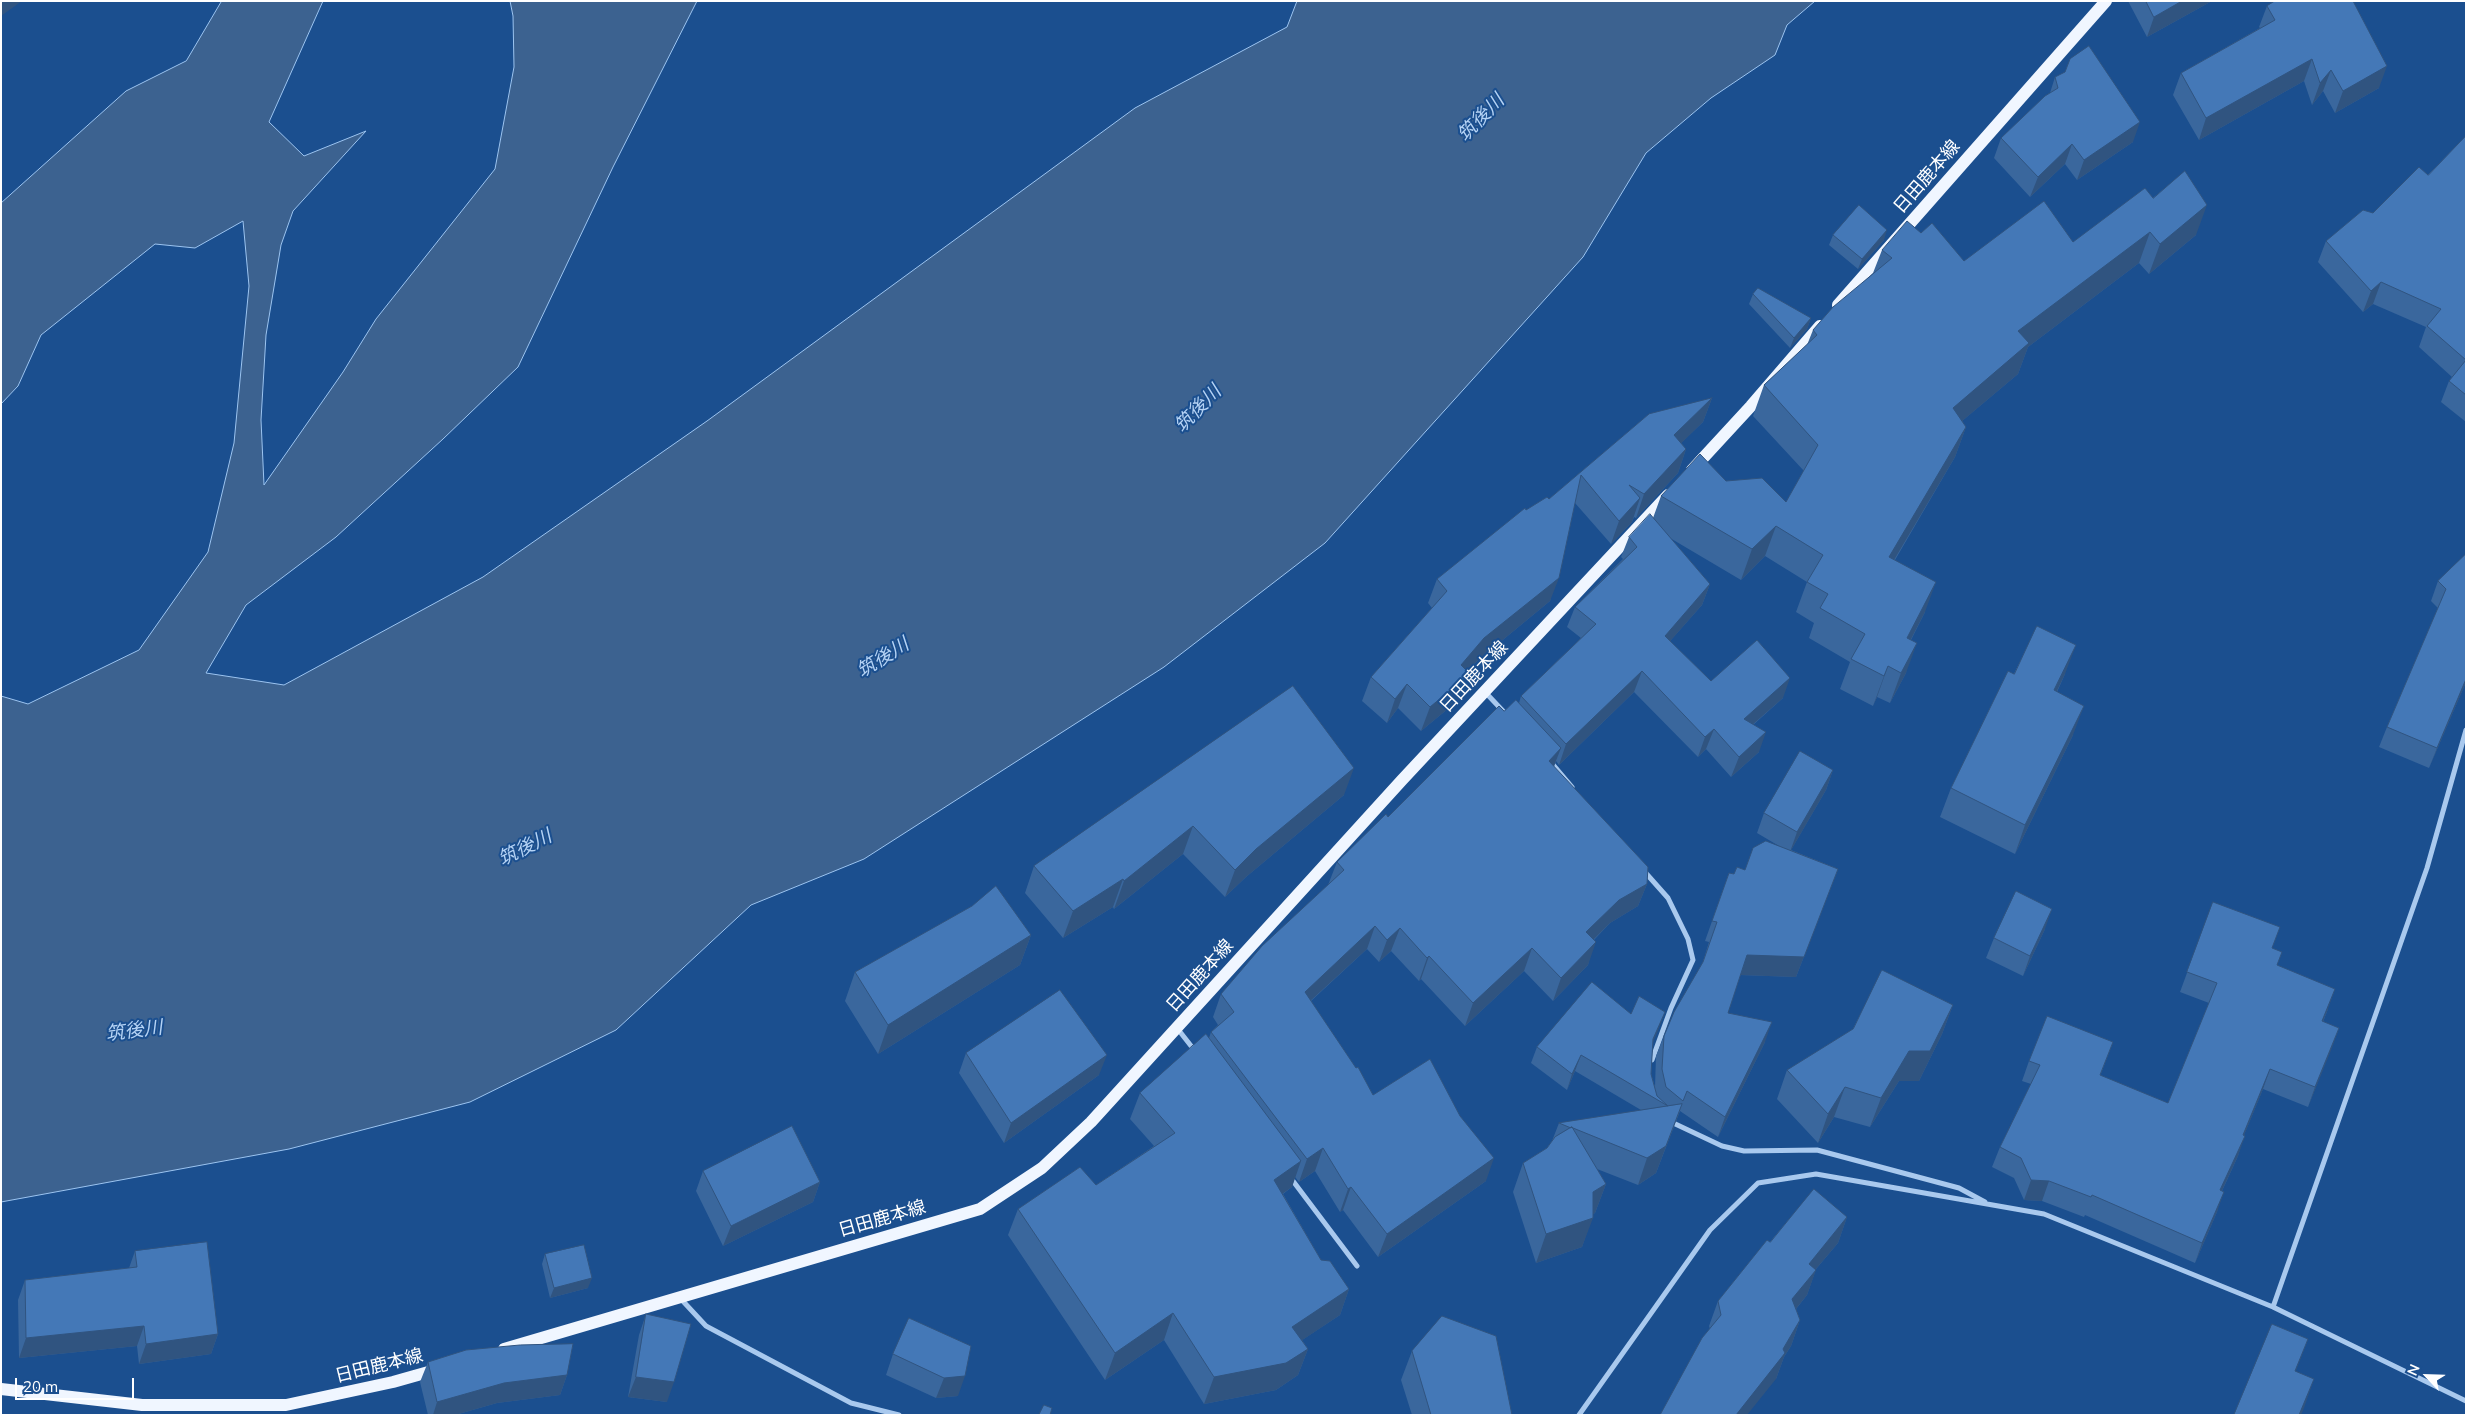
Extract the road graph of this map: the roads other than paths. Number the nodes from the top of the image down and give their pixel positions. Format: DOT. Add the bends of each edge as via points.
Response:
graph roads {
  1 [pos="2106,1"];
  2 [pos="1484,692"];
  3 [pos="1510,719"];
  4 [pos="2466,730"];
  5 [pos="1543,754"];
  6 [pos="1575,790"];
  7 [pos="1637,862"];
  8 [pos="1177,1027"];
  9 [pos="1201,1059"];
  10 [pos="1651,1064"];
  11 [pos="1662,1115"];
  12 [pos="1285,1170"];
  13 [pos="1990,1205"];
  14 [pos="1357,1266"];
  15 [pos="678,1296"];
  16 [pos="2273,1307"];
  17 [pos="493,1352"];
  18 [pos="456,1364"];
  19 [pos="1,1389"];
  20 [pos="2466,1401"];
  21 [pos="899,1415"];
  22 [pos="1579,1415"];
  1 -- 2 [label="main road, 日田鹿本線" via="1751,406"];
  2 -- 3 [label="street"];
  2 -- 8 [label="main road, 日田鹿本線"];
  4 -- 16 [label="street" via="2427,868"];
  5 -- 6 [label="street"];
  7 -- 10 [label="street" via="1668,898 1688,939 1693,960"];
  8 -- 9 [label="street"];
  8 -- 15 [label="main road, 日田鹿本線" via="1092,1122 1042,1168 980,1209"];
  11 -- 13 [label="street" via="1675,1126 1722,1146 1744,1151 1817,1150 1959,1188"];
  12 -- 14 [label="street"];
  13 -- 16 [label="street" via="2044,1214"];
  13 -- 22 [label="street" via="1816,1174 1758,1183 1710,1230"];
  15 -- 17 [label="main road, 日田鹿本線"];
  15 -- 21 [label="street" via="706,1326 851,1403"];
  16 -- 20 [label="street"];
  18 -- 19 [label="main road, 日田鹿本線" via="393,1382 286,1405 142,1405"];
}
